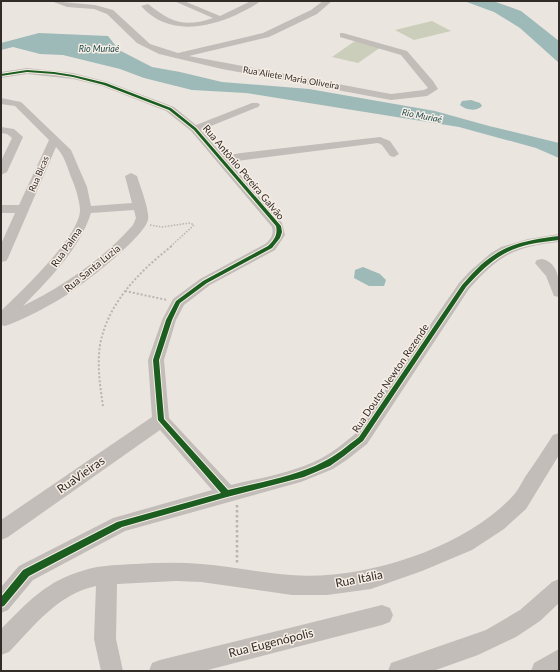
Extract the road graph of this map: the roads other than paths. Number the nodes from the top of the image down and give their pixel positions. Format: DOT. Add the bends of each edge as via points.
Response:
graph roads {
  1 [pos="55,1"];
  2 [pos="178,1"];
  3 [pos="256,1"];
  4 [pos="328,1"];
  5 [pos="206,4"];
  6 [pos="145,6"];
  7 [pos="195,8"];
  8 [pos="220,18"];
  9 [pos="343,35"];
  10 [pos="176,56"];
  11 [pos="1,69"];
  12 [pos="15,72"];
  13 [pos="1,75"];
  14 [pos="1,101"];
  15 [pos="254,105"];
  16 [pos="195,129"];
  17 [pos="1,130"];
  18 [pos="54,140"];
  19 [pos="394,154"];
  20 [pos="224,163"];
  21 [pos="1,172"];
  22 [pos="131,176"];
  23 [pos="140,206"];
  24 [pos="1,209"];
  25 [pos="24,209"];
  26 [pos="86,210"];
  27 [pos="559,238"];
  28 [pos="1,258"];
  29 [pos="542,264"];
  30 [pos="559,293"];
  31 [pos="1,322"];
  32 [pos="161,420"];
  33 [pos="559,440"];
  34 [pos="232,493"];
  35 [pos="1,531"];
  36 [pos="107,575"];
  37 [pos="559,589"];
  38 [pos="1,603"];
  39 [pos="382,615"];
  40 [pos="1,644"];
  41 [pos="559,660"];
  42 [pos="112,671"];
  43 [pos="160,671"];
  44 [pos="399,671"];
  45 [pos="542,671"];
  1 -- 10 [label="street, Rua Aliete Maria Oliveira" via="105,10 118,18 147,46"];
  2 -- 7 [label="street"];
  3 -- 8 [label="street"];
  4 -- 10 [label="street" via="314,12 266,35"];
  5 -- 7 [label="street"];
  6 -- 8 [label="street" via="168,22 192,24"];
  7 -- 8 [label="street"];
  9 -- 10 [label="street, Rua Aliete Maria Oliveira" via="404,53 430,83 432,89 428,92 391,97"];
  11 -- 12 [label="street"];
  12 -- 13 [label="street, Rua Antônio Pereira Galvão"];
  12 -- 16 [label="street, Rua Antônio Pereira Galvão" via="54,72 105,84 170,108"];
  14 -- 18 [label="street" via="13,102 23,108"];
  15 -- 16 [label="street"];
  16 -- 20 [label="street, Rua Antônio Pereira Galvão"];
  17 -- 21 [label="street" via="10,131 18,137"];
  18 -- 25 [label="street, Rua Bicas"];
  18 -- 26 [label="street" via="67,152 81,187"];
  19 -- 20 [label="street" via="386,143 380,140 241,156 243,162"];
  20 -- 32 [label="street, Rua Antônio Pereira Galvão" via="280,230 277,240 270,246 205,282 178,302 169,320 156,360"];
  22 -- 23 [label="street"];
  23 -- 26 [label="street"];
  23 -- 31 [label="street, Rua Santa Luzia" via="142,218 139,224 114,251 62,292"];
  24 -- 25 [label="street"];
  25 -- 28 [label="street, Rua Bicas"];
  26 -- 31 [label="street, Rua Palma" via="80,228 54,265"];
  27 -- 34 [label="street, Rua Doutor Newton Rezende" via="532,241 513,247 497,253 483,265 464,286 361,439 327,464 302,475"];
  29 -- 30 [label="street" via="552,276"];
  32 -- 34 [label="street"];
  32 -- 35 [label="street, RuaVieiras"];
  33 -- 36 [label="street, Rua Itália" via="519,504 497,523 465,544 371,579 327,585 292,585 201,573"];
  34 -- 38 [label="street, Rua Doutor Newton Rezende" via="120,524 26,573"];
  36 -- 40 [label="street" via="70,584 48,597"];
  36 -- 42 [label="street" via="105,639"];
  37 -- 44 [label="street" via="542,607 521,622 482,642"];
  39 -- 43 [label="street, Rua Eugenópolis"];
  41 -- 45 [label="street"];
}
